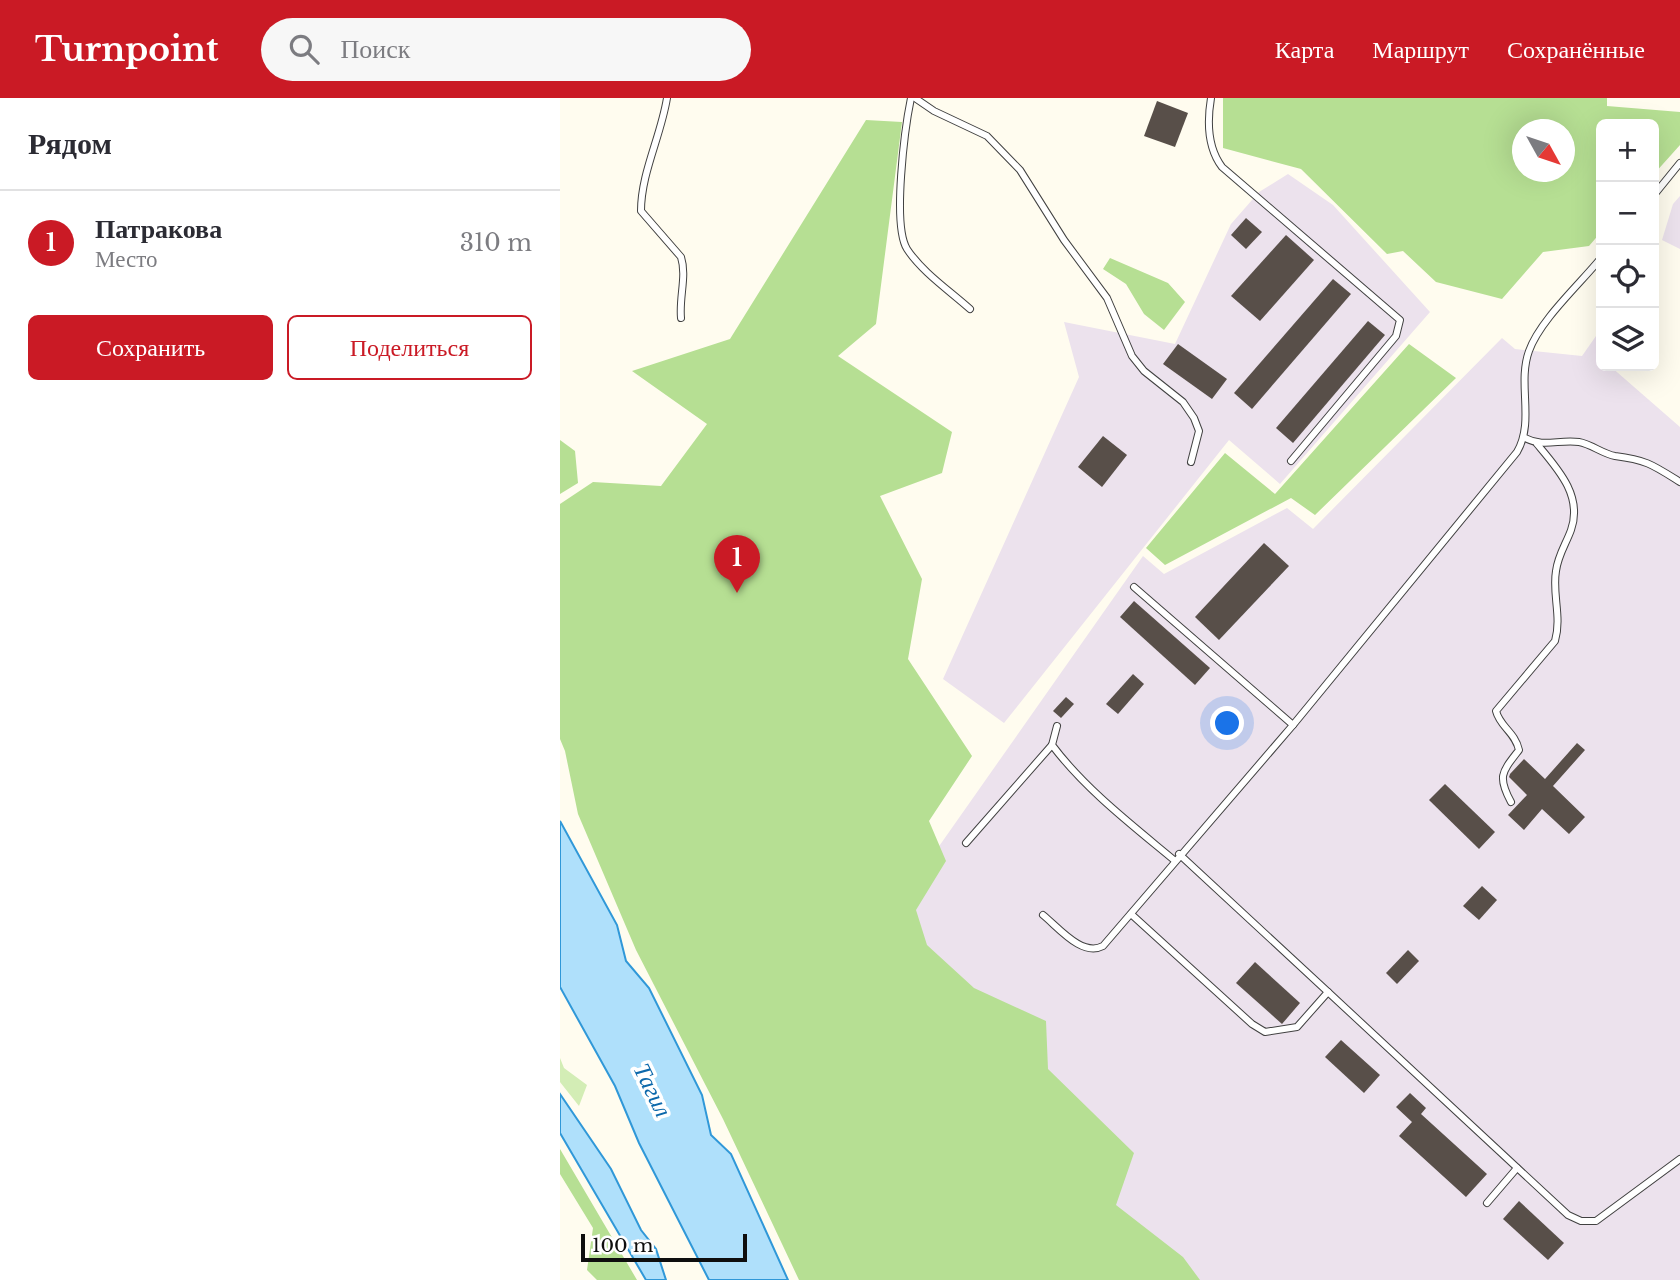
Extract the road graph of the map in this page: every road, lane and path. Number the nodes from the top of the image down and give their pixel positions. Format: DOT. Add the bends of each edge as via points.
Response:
graph roads {
  1 [pos="667,98"];
  2 [pos="913,98"];
  3 [pos="1210,98"];
  4 [pos="1680,163"];
  5 [pos="1659,189"];
  6 [pos="1596,264"];
  7 [pos="970,309"];
  8 [pos="681,318"];
  9 [pos="1525,438"];
  10 [pos="1537,444"];
  11 [pos="1292,461"];
  12 [pos="1191,462"];
  13 [pos="1680,482"];
  14 [pos="1134,587"];
  15 [pos="1293,725"];
  16 [pos="1057,726"];
  17 [pos="1052,745"];
  18 [pos="1511,802"];
  19 [pos="966,843"];
  20 [pos="1177,857"];
  21 [pos="1131,914"];
  22 [pos="1043,915"];
  23 [pos="1328,992"];
  24 [pos="1680,1159"];
  25 [pos="1517,1168"];
  26 [pos="1488,1203"];
  1 -- 8 [label="lane" via="641,211 681,257"];
  2 -- 7 [label="lane" via="904,132 905,247"];
  2 -- 12 [label="lane" via="986,136 1020,170 1107,299 1132,356 1183,402 1194,418 1199,431"];
  3 -- 11 [label="lane" via="1208,126 1214,155 1222,167 1400,320 1396,337"];
  4 -- 5 [label="lane"];
  6 -- 9 [label="lane" via="1528,353"];
  9 -- 10 [label="lane"];
  9 -- 15 [label="lane"];
  10 -- 13 [label="lane" via="1578,442 1615,456 1629,455"];
  10 -- 18 [label="lane" via="1574,496 1576,515 1555,573 1559,626 1555,641 1496,712 1515,735 1519,750 1504,770 1502,784"];
  14 -- 15 [label="lane"];
  15 -- 20 [label="lane"];
  16 -- 17 [label="lane"];
  17 -- 19 [label="lane"];
  17 -- 20 [label="lane" via="1124,818"];
  20 -- 21 [label="lane"];
  20 -- 23 [label="lane"];
  21 -- 22 [label="lane" via="1094,951 1085,949"];
  21 -- 23 [label="lane" via="1265,1032 1297,1027"];
  23 -- 25 [label="lane"];
  24 -- 25 [label="lane" via="1596,1221 1568,1215"];
  25 -- 26 [label="lane"];
}
